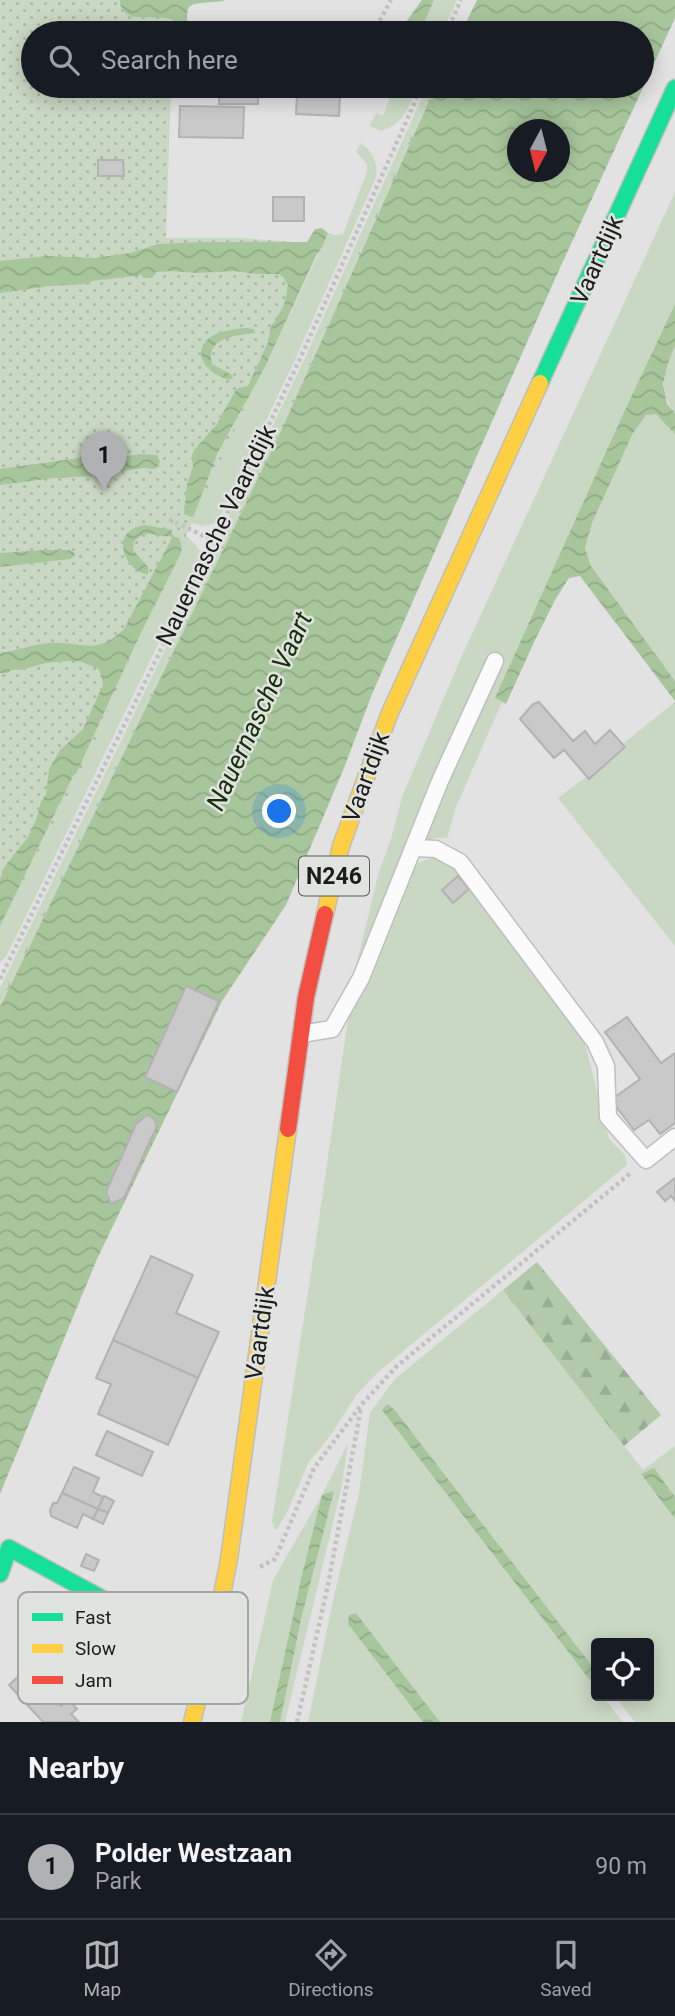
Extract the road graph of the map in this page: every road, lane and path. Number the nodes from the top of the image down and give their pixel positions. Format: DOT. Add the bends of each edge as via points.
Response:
graph roads {
  1 [pos="391,0"];
  2 [pos="461,0"];
  3 [pos="380,21"];
  4 [pos="451,21"];
  5 [pos="675,88"];
  6 [pos="417,98"];
  7 [pos="169,519"];
  8 [pos="214,541"];
  9 [pos="495,661"];
  10 [pos="414,848"];
  11 [pos="0,979"];
  12 [pos="301,1034"];
  13 [pos="675,1137"];
  14 [pos="646,1160"];
  15 [pos="362,1404"];
  16 [pos="227,1567"];
  17 [pos="0,1574"];
  18 [pos="90,1592"];
  19 [pos="223,1592"];
  20 [pos="197,1704"];
  21 [pos="192,1722"];
  22 [pos="297,1722"];
  1 -- 3 [label="path"];
  2 -- 4 [label="path"];
  5 -- 12 [label="main road, Vaartdijk / N246" via="389,715 341,846"];
  6 -- 8 [label="path, Nauernasche Vaartdijk"];
  7 -- 8 [label="path"];
  8 -- 11 [label="path, Nauernasche Vaartdijk"];
  9 -- 10 [label="lane"];
  10 -- 12 [label="lane" via="361,978 332,1029"];
  10 -- 14 [label="lane" via="436,849 460,862 595,1041 606,1066 608,1117"];
  12 -- 16 [label="main road, Vaartdijk / N246"];
  13 -- 14 [label="lane"];
  14 -- 15 [label="path" via="397,1366"];
  15 -- 16 [label="path" via="314,1468 275,1559 255,1570"];
  15 -- 22 [label="path"];
  16 -- 19 [label="main road, Vaartdijk / N246"];
  17 -- 18 [label="main road" via="9,1548"];
  20 -- 21 [label="main road, Vaartdijk / N246"];
}
